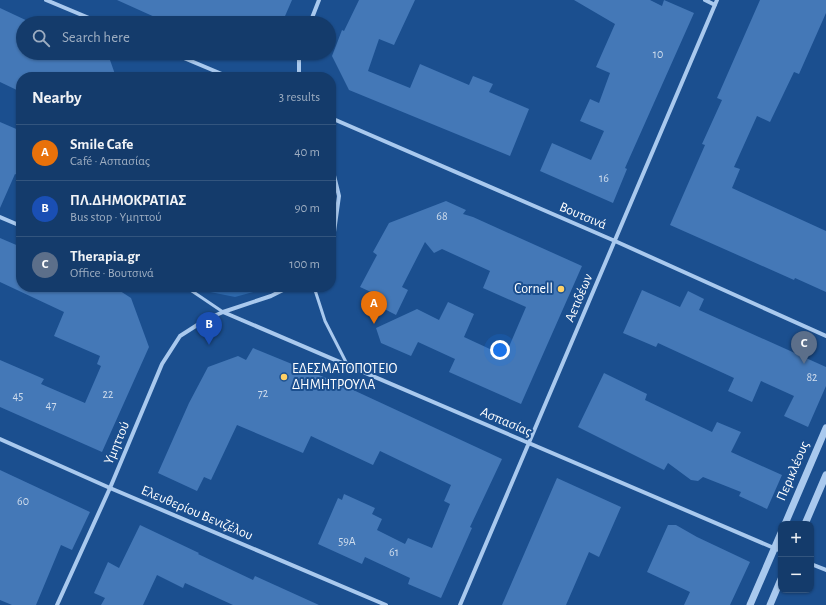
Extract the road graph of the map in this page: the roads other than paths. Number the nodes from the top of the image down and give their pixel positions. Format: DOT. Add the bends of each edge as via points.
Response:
graph roads {
  1 [pos="46,0"];
  2 [pos="319,0"];
  3 [pos="705,0"];
  4 [pos="716,2"];
  5 [pos="84,16"];
  6 [pos="313,16"];
  7 [pos="189,60"];
  8 [pos="299,60"];
  9 [pos="217,72"];
  10 [pos="299,72"];
  11 [pos="336,120"];
  12 [pos="336,184"];
  13 [pos="0,217"];
  14 [pos="336,218"];
  15 [pos="16,224"];
  16 [pos="615,241"];
  17 [pos="193,292"];
  18 [pos="279,292"];
  19 [pos="316,292"];
  20 [pos="223,312"];
  21 [pos="826,336"];
  22 [pos="349,367"];
  23 [pos="826,428"];
  24 [pos="0,439"];
  25 [pos="529,443"];
  26 [pos="826,475"];
  27 [pos="110,488"];
  28 [pos="786,521"];
  29 [pos="806,521"];
  30 [pos="778,550"];
  31 [pos="814,565"];
  32 [pos="826,570"];
  33 [pos="778,586"];
  34 [pos="57,605"];
  35 [pos="386,605"];
  36 [pos="460,605"];
  37 [pos="750,605"];
  38 [pos="770,605"];
  1 -- 5 [label="street"];
  2 -- 6 [label="street"];
  3 -- 4 [label="street"];
  4 -- 16 [label="street, Αετιδέων"];
  7 -- 9 [label="street"];
  8 -- 10 [label="street"];
  11 -- 16 [label="street, Βουτσινά"];
  12 -- 14 [label="street" via="339,196"];
  13 -- 15 [label="street"];
  16 -- 21 [label="street, Βουτσινά"];
  16 -- 25 [label="street, Αετιδέων"];
  17 -- 20 [label="lane"];
  18 -- 20 [label="street, Υμηττού"];
  19 -- 22 [label="lane" via="325,321"];
  20 -- 22 [label="street, Ασπασίας"];
  20 -- 27 [label="street, Υμηττού" via="180,336 162,364"];
  22 -- 25 [label="street, Ασπασίας"];
  23 -- 28 [label="street, Περικλέους"];
  24 -- 27 [label="street, Ελευθερίου Βενιζέλου"];
  25 -- 30 [label="street, Ασπασίας"];
  25 -- 36 [label="street, Αετιδέων"];
  26 -- 29 [label="street"];
  27 -- 34 [label="street, Υμηττού"];
  27 -- 35 [label="street, Ελευθερίου Βενιζέλου"];
  30 -- 37 [label="street"];
  31 -- 32 [label="street"];
  33 -- 38 [label="street"];
}
